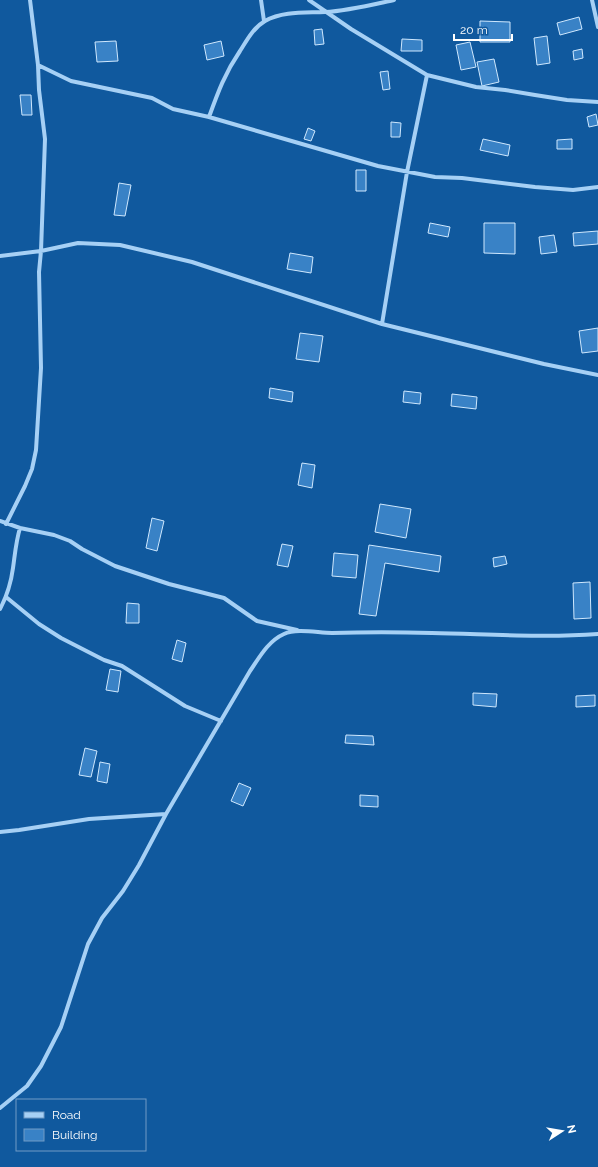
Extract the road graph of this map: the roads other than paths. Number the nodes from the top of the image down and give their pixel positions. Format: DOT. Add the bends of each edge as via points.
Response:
graph roads {
  1 [pos="30,0"];
  2 [pos="261,0"];
  3 [pos="309,0"];
  4 [pos="394,0"];
  5 [pos="592,0"];
  6 [pos="326,12"];
  7 [pos="264,21"];
  8 [pos="598,27"];
  9 [pos="38,65"];
  10 [pos="427,75"];
  11 [pos="598,102"];
  12 [pos="209,117"];
  13 [pos="407,172"];
  14 [pos="598,187"];
  15 [pos="42,251"];
  16 [pos="0,256"];
  17 [pos="382,324"];
  18 [pos="598,375"];
  19 [pos="0,521"];
  20 [pos="6,524"];
  21 [pos="20,528"];
  22 [pos="6,597"];
  23 [pos="0,609"];
  24 [pos="301,631"];
  25 [pos="598,634"];
  26 [pos="221,722"];
  27 [pos="166,814"];
  28 [pos="0,832"];
  29 [pos="0,1108"];
  1 -- 9 [label="street"];
  2 -- 7 [label="street"];
  3 -- 6 [label="street"];
  4 -- 6 [label="street"];
  5 -- 8 [label="street"];
  6 -- 7 [label="street" via="300,12"];
  6 -- 10 [label="street"];
  7 -- 12 [label="street" via="249,35 230,65"];
  9 -- 12 [label="street" via="70,82 152,98 173,109"];
  9 -- 15 [label="street" via="45,139"];
  10 -- 11 [label="street" via="476,87"];
  10 -- 13 [label="street"];
  12 -- 13 [label="street"];
  13 -- 14 [label="street" via="573,190"];
  13 -- 17 [label="street"];
  15 -- 16 [label="street"];
  15 -- 17 [label="street" via="78,243 120,245 192,262"];
  15 -- 20 [label="street" via="39,284 41,368 36,450 32,469"];
  17 -- 18 [label="street"];
  19 -- 20 [label="street"];
  20 -- 21 [label="street"];
  21 -- 22 [label="street"];
  21 -- 24 [label="street" via="70,541 116,566 224,598 257,621"];
  22 -- 23 [label="street"];
  22 -- 26 [label="street" via="61,638 104,660 122,666 185,706"];
  24 -- 25 [label="street" via="562,636"];
  24 -- 26 [label="street" via="285,633 261,654"];
  26 -- 27 [label="street"];
  27 -- 28 [label="street" via="89,819"];
  27 -- 29 [label="street" via="139,865 102,918 88,944 61,1027 41,1066 27,1086"];
}
